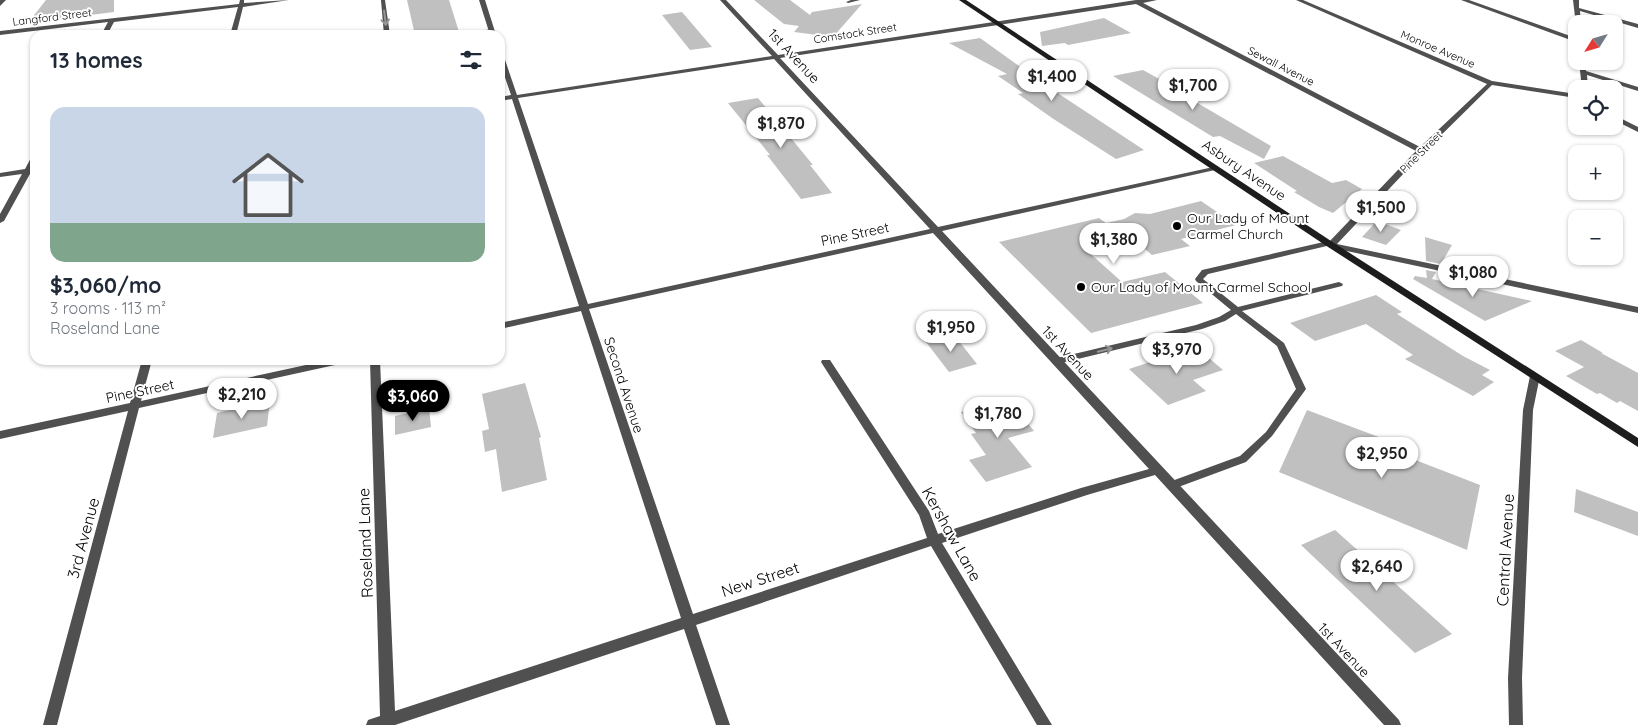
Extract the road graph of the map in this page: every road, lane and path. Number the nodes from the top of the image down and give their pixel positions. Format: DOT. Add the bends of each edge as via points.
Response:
graph roads {
  1 [pos="3,0"];
  2 [pos="286,0"];
  3 [pos="383,0"];
  4 [pos="482,0"];
  5 [pos="723,0"];
  6 [pos="858,0"];
  7 [pos="962,0"];
  8 [pos="1154,0"];
  9 [pos="1299,0"];
  10 [pos="1464,0"];
  11 [pos="1576,0"];
  12 [pos="1134,1"];
  13 [pos="848,2"];
  14 [pos="241,3"];
  15 [pos="0,4"];
  16 [pos="1577,9"];
  17 [pos="1577,15"];
  18 [pos="112,20"];
  19 [pos="998,23"];
  20 [pos="1638,26"];
  21 [pos="107,30"];
  22 [pos="234,30"];
  23 [pos="386,30"];
  24 [pos="492,30"];
  25 [pos="0,32"];
  26 [pos="1568,37"];
  27 [pos="776,57"];
  28 [pos="505,69"];
  29 [pos="1584,72"];
  30 [pos="1584,80"];
  31 [pos="1492,83"];
  32 [pos="1638,89"];
  33 [pos="1568,95"];
  34 [pos="514,96"];
  35 [pos="505,98"];
  36 [pos="1623,122"];
  37 [pos="1638,130"];
  38 [pos="1421,150"];
  39 [pos="1215,168"];
  40 [pos="30,170"];
  41 [pos="30,173"];
  42 [pos="0,175"];
  43 [pos="0,221"];
  44 [pos="936,230"];
  45 [pos="1329,244"];
  46 [pos="1339,284"];
  47 [pos="584,307"];
  48 [pos="1236,310"];
  49 [pos="1638,310"];
  50 [pos="505,325"];
  51 [pos="1057,361"];
  52 [pos="826,362"];
  53 [pos="146,365"];
  54 [pos="321,365"];
  55 [pos="375,365"];
  56 [pos="1535,376"];
  57 [pos="135,406"];
  58 [pos="0,435"];
  59 [pos="1638,443"];
  60 [pos="1159,470"];
  61 [pos="1173,485"];
  62 [pos="934,540"];
  63 [pos="688,621"];
  64 [pos="388,723"];
  65 [pos="50,725"];
  66 [pos="373,725"];
  67 [pos="723,725"];
  68 [pos="1045,725"];
  69 [pos="1394,725"];
  70 [pos="1516,725"];
  1 -- 15 [label="street"];
  2 -- 14 [label="street, Langford Street"];
  3 -- 23 [label="lane, one-way"];
  4 -- 24 [label="street"];
  5 -- 27 [label="street, 1st Avenue"];
  6 -- 13 [label="lane"];
  7 -- 19 [label="main road, Asbury Avenue"];
  8 -- 12 [label="street, Comstock Street"];
  9 -- 31 [label="street, Monroe Avenue"];
  10 -- 26 [label="street"];
  11 -- 16 [label="street"];
  12 -- 19 [label="street, Comstock Street"];
  12 -- 38 [label="street, Sewall Avenue"];
  14 -- 18 [label="street, Langford Street"];
  14 -- 22 [label="street"];
  16 -- 17 [label="street"];
  16 -- 20 [label="street"];
  18 -- 21 [label="street"];
  18 -- 25 [label="street, Langford Street"];
  19 -- 27 [label="street, Comstock Street"];
  19 -- 39 [label="main road, Asbury Avenue"];
  27 -- 34 [label="street, Comstock Street"];
  27 -- 44 [label="street, 1st Avenue"];
  28 -- 34 [label="street, Second Avenue"];
  29 -- 30 [label="street"];
  29 -- 32 [label="street"];
  31 -- 33 [label="street, Monroe Avenue"];
  31 -- 38 [label="street, Pine Street"];
  34 -- 35 [label="street, Comstock Street"];
  34 -- 47 [label="street, Second Avenue"];
  36 -- 37 [label="street"];
  38 -- 45 [label="street, Pine Street"];
  39 -- 44 [label="street, Pine Street"];
  39 -- 45 [label="main road, Asbury Avenue"];
  40 -- 42 [label="street"];
  41 -- 43 [label="street"];
  44 -- 47 [label="street, Pine Street"];
  44 -- 51 [label="street, 1st Avenue"];
  45 -- 48 [label="lane" via="1205,272 1199,279"];
  45 -- 49 [label="street"];
  45 -- 56 [label="main road, Asbury Avenue"];
  46 -- 48 [label="lane"];
  47 -- 50 [label="street, Pine Street"];
  47 -- 63 [label="street, Second Avenue"];
  51 -- 48 [label="lane, one-way" via="1199,327"];
  48 -- 61 [label="lane" via="1281,345 1301,388 1270,434 1243,458"];
  51 -- 60 [label="street, 1st Avenue"];
  52 -- 62 [label="street, Kershaw Lane" via="925,514"];
  53 -- 57 [label="street, 3rd Avenue"];
  54 -- 57 [label="street, Pine Street"];
  55 -- 64 [label="street, Roseland Lane"];
  56 -- 59 [label="main road, Asbury Avenue"];
  56 -- 70 [label="street, Central Avenue" via="1528,410"];
  57 -- 58 [label="street, Pine Street"];
  57 -- 65 [label="street, 3rd Avenue"];
  60 -- 61 [label="street, 1st Avenue"];
  60 -- 62 [label="street, New Street"];
  61 -- 69 [label="street, 1st Avenue"];
  62 -- 63 [label="street, New Street"];
  62 -- 68 [label="street, Kershaw Lane"];
  63 -- 64 [label="street, New Street"];
  63 -- 67 [label="street, Second Avenue"];
  64 -- 66 [label="street, New Street"];
}
